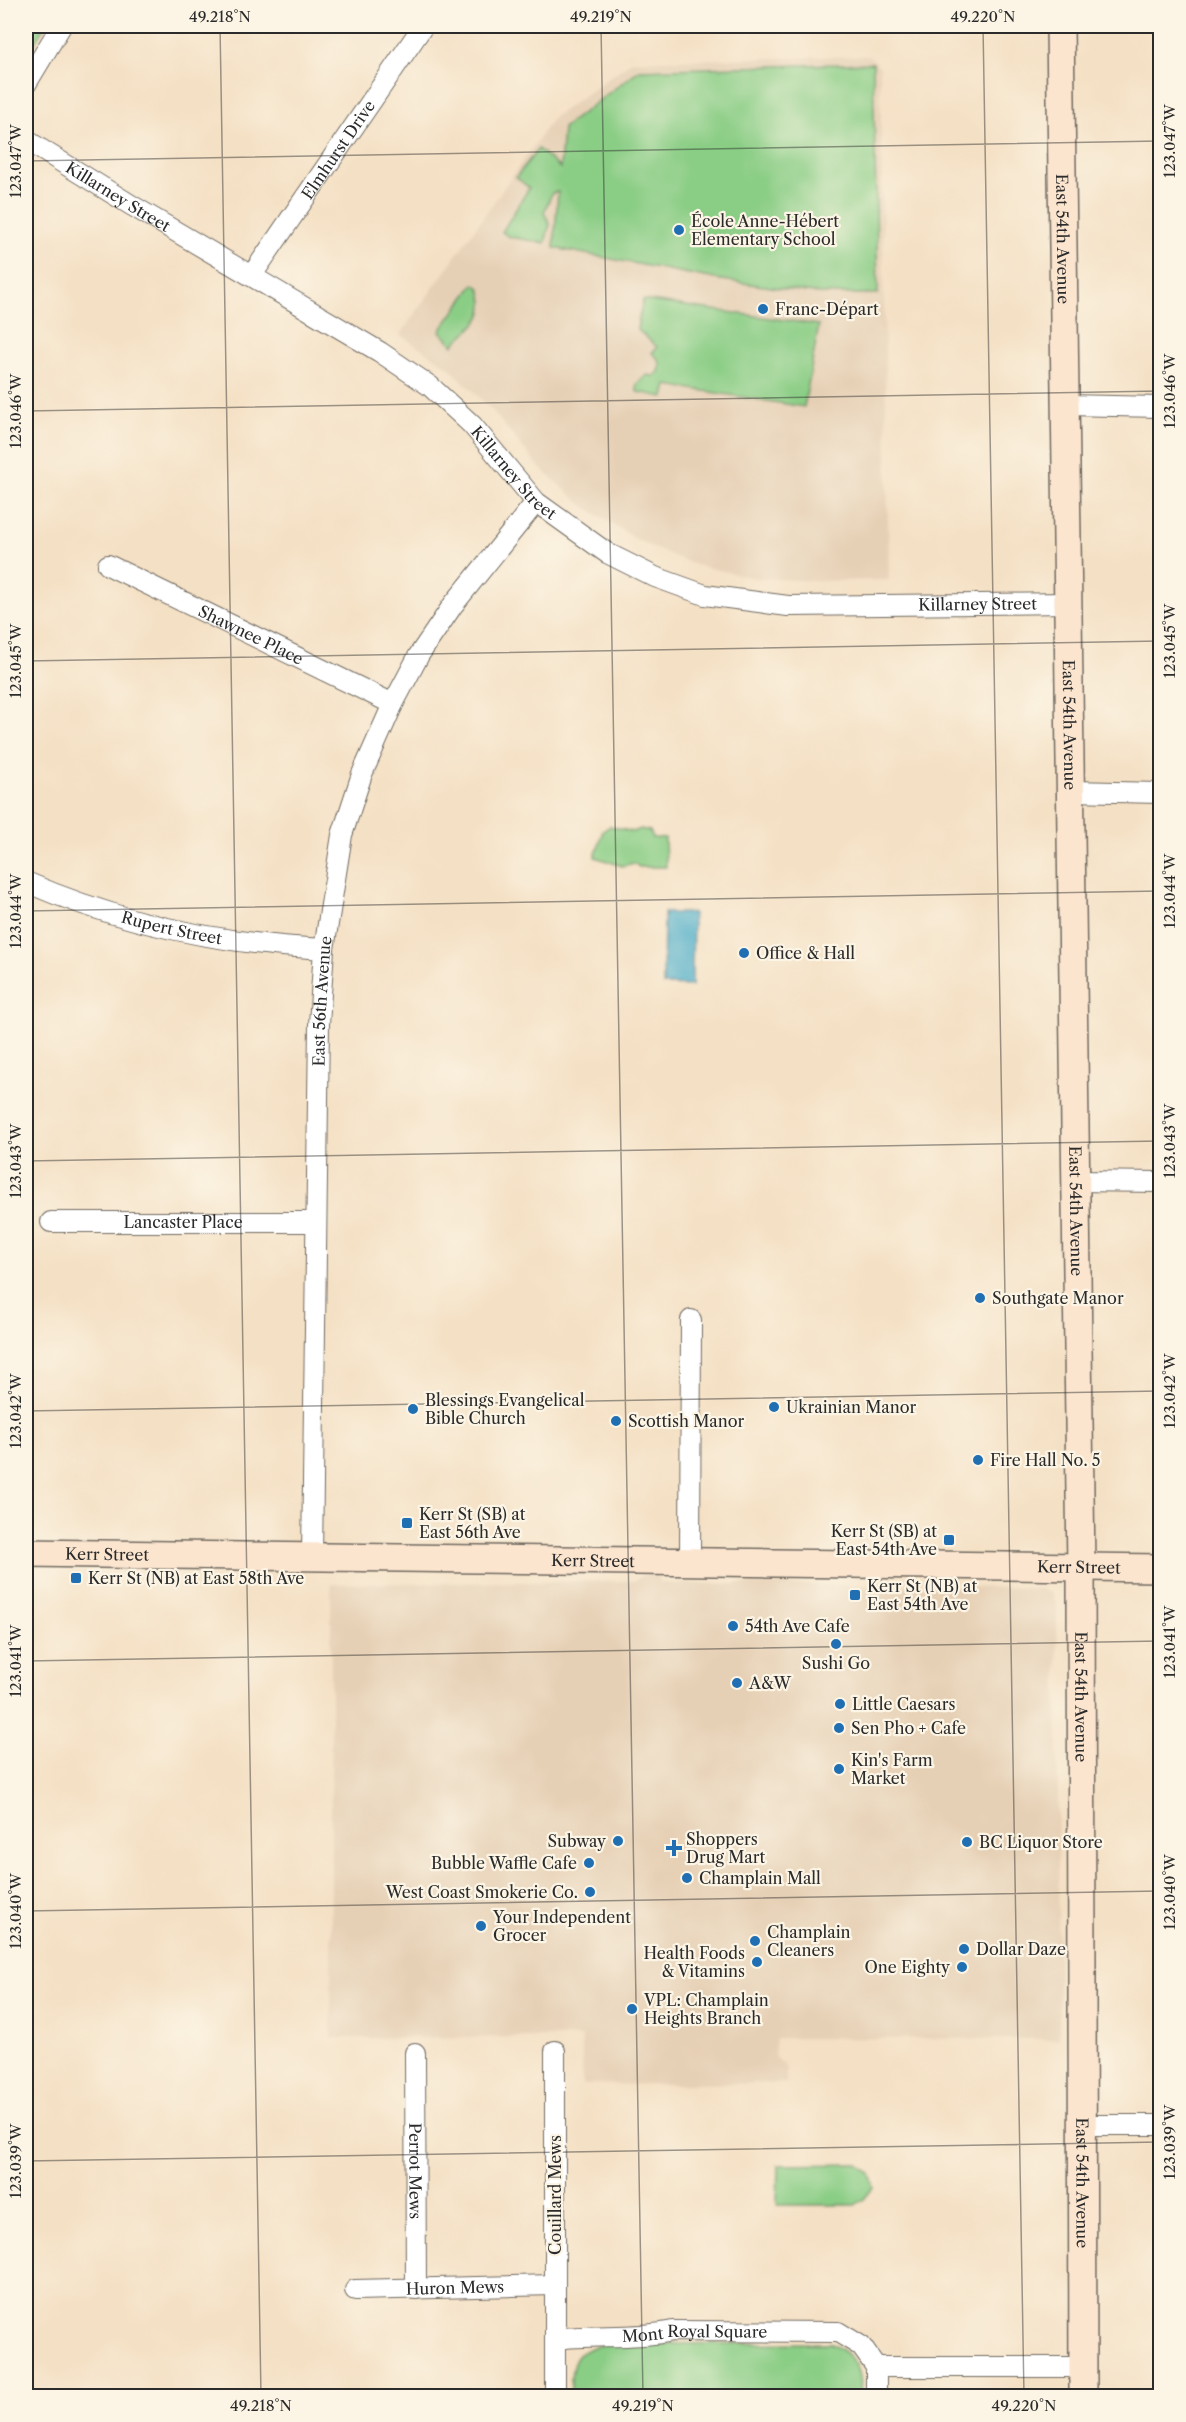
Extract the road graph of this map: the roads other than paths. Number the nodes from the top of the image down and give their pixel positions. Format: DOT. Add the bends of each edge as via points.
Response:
graph roads {
  1 [pos="61,26"];
  2 [pos="423,26"];
  3 [pos="1060,26"];
  4 [pos="26,84"];
  5 [pos="26,140"];
  6 [pos="252,275"];
  7 [pos="1066,405"];
  8 [pos="1161,407"];
  9 [pos="536,502"];
  10 [pos="108,565"];
  11 [pos="1069,603"];
  12 [pos="393,704"];
  13 [pos="1071,791"];
  14 [pos="1161,793"];
  15 [pos="26,882"];
  16 [pos="324,949"];
  17 [pos="1075,1181"];
  18 [pos="1161,1182"];
  19 [pos="51,1222"];
  20 [pos="316,1222"];
  21 [pos="691,1320"];
  22 [pos="26,1553"];
  23 [pos="312,1557"];
  24 [pos="690,1561"];
  25 [pos="1081,1567"];
  26 [pos="1161,1568"];
  27 [pos="555,2051"];
  28 [pos="415,2053"];
  29 [pos="1082,2125"];
  30 [pos="1161,2125"];
  31 [pos="555,2285"];
  32 [pos="416,2289"];
  33 [pos="355,2290"];
  34 [pos="555,2339"];
  35 [pos="876,2367"];
  36 [pos="1083,2367"];
  37 [pos="555,2397"];
  38 [pos="876,2397"];
  39 [pos="1083,2397"];
  1 -- 4 [label="street"];
  2 -- 6 [label="street, Elmhurst Drive"];
  3 -- 7 [label="street, East 54th Avenue"];
  5 -- 6 [label="street, Killarney Street"];
  6 -- 9 [label="street, Killarney Street" via="430,386 472,425"];
  7 -- 8 [label="street"];
  7 -- 11 [label="street, East 54th Avenue"];
  9 -- 11 [label="street, Killarney Street" via="607,553 655,577 705,595 800,607"];
  9 -- 12 [label="street, East 56th Avenue" via="453,605"];
  10 -- 12 [label="street, Shawnee Place"];
  11 -- 13 [label="street, East 54th Avenue"];
  12 -- 16 [label="street, East 56th Avenue" via="362,774 342,835"];
  13 -- 14 [label="street"];
  13 -- 17 [label="street, East 54th Avenue"];
  15 -- 16 [label="street, Rupert Street" via="63,898 162,928"];
  16 -- 20 [label="street, East 56th Avenue"];
  17 -- 18 [label="street"];
  17 -- 25 [label="street, East 54th Avenue"];
  19 -- 20 [label="street, Lancaster Place"];
  20 -- 23 [label="street, East 56th Avenue"];
  21 -- 24 [label="street"];
  22 -- 23 [label="street, Kerr Street"];
  23 -- 24 [label="street, Kerr Street"];
  24 -- 25 [label="street, Kerr Street"];
  25 -- 26 [label="street, Kerr Street"];
  25 -- 29 [label="street, East 54th Avenue"];
  27 -- 31 [label="street, Couillard Mews"];
  28 -- 32 [label="street, Perrot Mews"];
  29 -- 30 [label="street"];
  29 -- 36 [label="street, East 54th Avenue"];
  31 -- 32 [label="street, Huron Mews"];
  31 -- 34 [label="street, Couillard Mews"];
  32 -- 33 [label="street, Huron Mews"];
  34 -- 35 [label="street, Mont Royal Square" via="673,2331 838,2332 861,2346"];
  34 -- 37 [label="street"];
  35 -- 36 [label="street"];
  35 -- 38 [label="street"];
  36 -- 39 [label="street, East 54th Avenue"];
}
